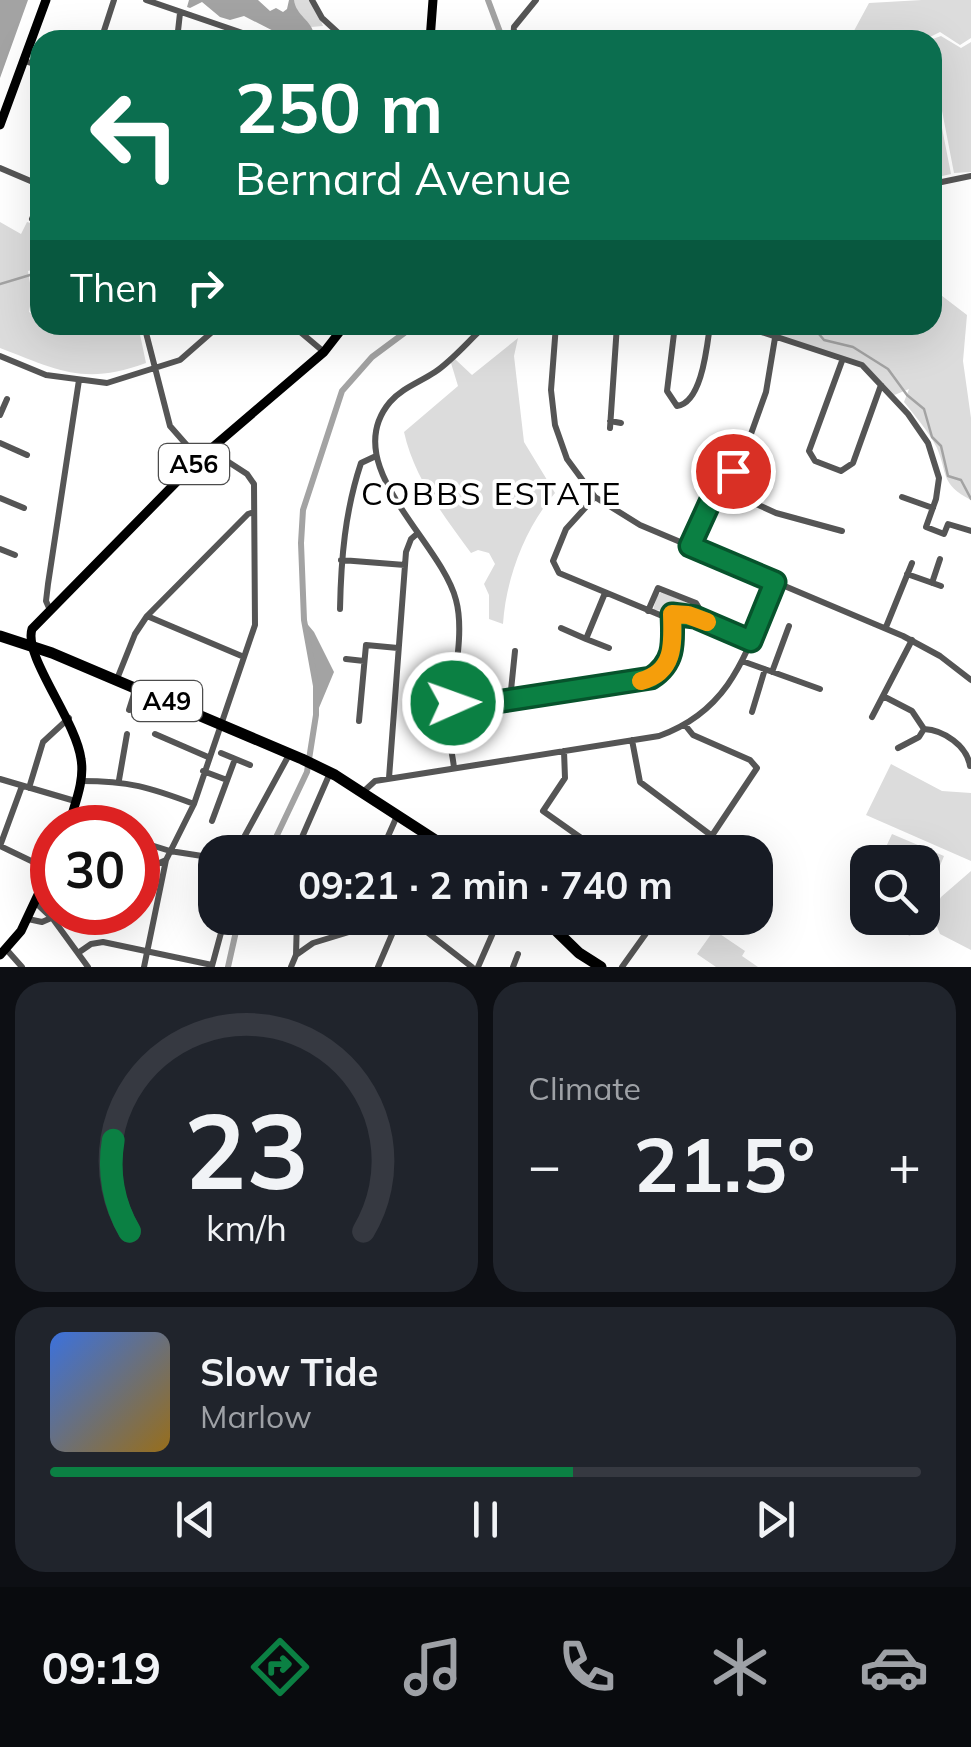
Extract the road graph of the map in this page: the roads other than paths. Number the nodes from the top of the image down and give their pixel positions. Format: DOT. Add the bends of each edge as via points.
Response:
graph roads {
  1 [pos="46,0"];
  2 [pos="114,0"];
  3 [pos="148,0"];
  4 [pos="312,0"];
  5 [pos="434,0"];
  6 [pos="536,0"];
  7 [pos="180,13"];
  8 [pos="36,30"];
  9 [pos="104,30"];
  10 [pos="178,30"];
  11 [pos="232,30"];
  12 [pos="330,30"];
  13 [pos="431,30"];
  14 [pos="514,30"];
  15 [pos="30,46"];
  16 [pos="25,61"];
  17 [pos="30,63"];
  18 [pos="0,125"];
  19 [pos="0,168"];
  20 [pos="971,176"];
  21 [pos="30,181"];
  22 [pos="942,182"];
  23 [pos="147,335"];
  24 [pos="209,335"];
  25 [pos="304,335"];
  26 [pos="337,335"];
  27 [pos="475,335"];
  28 [pos="555,335"];
  29 [pos="616,335"];
  30 [pos="675,335"];
  31 [pos="709,335"];
  32 [pos="767,335"];
  33 [pos="775,338"];
  34 [pos="324,352"];
  35 [pos="0,356"];
  36 [pos="842,360"];
  37 [pos="155,368"];
  38 [pos="79,380"];
  39 [pos="881,384"];
  40 [pos="7,400"];
  41 [pos="0,416"];
  42 [pos="621,423"];
  43 [pos="0,444"];
  44 [pos="209,450"];
  45 [pos="27,455"];
  46 [pos="376,456"];
  47 [pos="200,459"];
  48 [pos="719,487"];
  49 [pos="595,496"];
  50 [pos="902,496"];
  51 [pos="0,498"];
  52 [pos="24,508"];
  53 [pos="933,508"];
  54 [pos="254,512"];
  55 [pos="842,531"];
  56 [pos="971,531"];
  57 [pos="418,533"];
  58 [pos="690,546"];
  59 [pos="0,549"];
  60 [pos="15,555"];
  61 [pos="940,559"];
  62 [pos="342,560"];
  63 [pos="912,562"];
  64 [pos="405,565"];
  65 [pos="907,574"];
  66 [pos="775,582"];
  67 [pos="932,583"];
  68 [pos="942,586"];
  69 [pos="605,593"];
  70 [pos="340,609"];
  71 [pos="50,610"];
  72 [pos="648,610"];
  73 [pos="672,614"];
  74 [pos="147,616"];
  75 [pos="695,617"];
  76 [pos="789,626"];
  77 [pos="886,627"];
  78 [pos="561,628"];
  79 [pos="1,637"];
  80 [pos="586,639"];
  81 [pos="912,640"];
  82 [pos="751,641"];
  83 [pos="31,645"];
  84 [pos="398,648"];
  85 [pos="609,648"];
  86 [pos="516,650"];
  87 [pos="244,657"];
  88 [pos="346,659"];
  89 [pos="364,660"];
  90 [pos="742,660"];
  91 [pos="769,670"];
  92 [pos="116,680"];
  93 [pos="971,680"];
  94 [pos="136,688"];
  95 [pos="820,689"];
  96 [pos="883,696"];
  97 [pos="510,700"];
  98 [pos="453,703"];
  99 [pos="130,710"];
  100 [pos="752,712"];
  101 [pos="872,717"];
  102 [pos="69,718"];
  103 [pos="359,721"];
  104 [pos="220,724"];
  105 [pos="685,725"];
  106 [pos="924,730"];
  107 [pos="127,734"];
  108 [pos="154,734"];
  109 [pos="632,740"];
  110 [pos="898,748"];
  111 [pos="564,750"];
  112 [pos="221,753"];
  113 [pos="208,757"];
  114 [pos="236,759"];
  115 [pos="287,759"];
  116 [pos="250,765"];
  117 [pos="970,766"];
  118 [pos="454,768"];
  119 [pos="203,771"];
  120 [pos="330,773"];
  121 [pos="389,778"];
  122 [pos="0,779"];
  123 [pos="119,780"];
  124 [pos="228,780"];
  125 [pos="81,781"];
  126 [pos="25,788"];
  127 [pos="363,793"];
  128 [pos="75,801"];
  129 [pos="194,804"];
  130 [pos="74,805"];
  131 [pos="397,815"];
  132 [pos="212,821"];
  133 [pos="245,835"];
  134 [pos="303,835"];
  135 [pos="388,835"];
  136 [pos="428,835"];
  137 [pos="577,835"];
  138 [pos="711,835"];
  139 [pos="713,835"];
  140 [pos="0,846"];
  141 [pos="160,849"];
  142 [pos="170,852"];
  143 [pos="198,856"];
  144 [pos="30,859"];
  145 [pos="166,860"];
  146 [pos="160,863"];
  147 [pos="30,915"];
  148 [pos="28,919"];
  149 [pos="65,935"];
  150 [pos="220,935"];
  151 [pos="296,935"];
  152 [pos="340,935"];
  153 [pos="392,935"];
  154 [pos="431,935"];
  155 [pos="492,935"];
  156 [pos="561,935"];
  157 [pos="645,935"];
  158 [pos="147,950"];
  159 [pos="3,952"];
  160 [pos="78,953"];
  161 [pos="296,954"];
  162 [pos="518,954"];
  163 [pos="212,966"];
  164 [pos="22,967"];
  165 [pos="88,967"];
  166 [pos="144,967"];
  167 [pos="291,967"];
  168 [pos="378,967"];
  169 [pos="475,967"];
  170 [pos="512,967"];
  171 [pos="602,967"];
  172 [pos="622,967"];
  1 -- 8 [label="main road"];
  2 -- 9 [label="street"];
  3 -- 7 [label="street"];
  4 -- 12 [label="street"];
  5 -- 13 [label="main road"];
  6 -- 14 [label="street"];
  7 -- 10 [label="street"];
  7 -- 11 [label="street"];
  15 -- 16 [label="main road"];
  16 -- 17 [label="street"];
  16 -- 18 [label="main road"];
  19 -- 21 [label="street"];
  20 -- 22 [label="street"];
  23 -- 37 [label="street"];
  24 -- 37 [label="street" via="180,360"];
  25 -- 34 [label="street"];
  26 -- 34 [label="main road, A56"];
  27 -- 46 [label="street" via="388,404 377,428"];
  28 -- 49 [label="street" via="555,425 568,459"];
  29 -- 42 [label="street" via="610,424"];
  30 -- 31 [label="street" via="667,391 677,406 692,398"];
  32 -- 33 [label="street"];
  33 -- 36 [label="street"];
  33 -- 48 [label="street" via="752,433"];
  34 -- 44 [label="main road, A56"];
  35 -- 38 [label="street"];
  36 -- 39 [label="street" via="862,365"];
  36 -- 39 [label="street" via="809,451 815,461 841,470 853,463"];
  37 -- 38 [label="street" via="107,383"];
  37 -- 47 [label="street" via="170,426"];
  38 -- 71 [label="street" via="48,584"];
  39 -- 53 [label="street" via="931,449 939,482"];
  40 -- 41 [label="street"];
  43 -- 45 [label="street"];
  44 -- 47 [label="main road, A56"];
  44 -- 54 [label="street" via="251,478"];
  46 -- 57 [label="street"];
  46 -- 62 [label="street" via="365,459 358,472"];
  47 -- 71 [label="main road, A56"];
  48 -- 55 [label="street" via="776,513"];
  48 -- 58 [label="street"];
  49 -- 58 [label="street" via="627,519"];
  49 -- 69 [label="street" via="566,530 554,567"];
  50 -- 53 [label="street"];
  51 -- 52 [label="street"];
  53 -- 56 [label="street" via="926,527 944,534 948,524"];
  54 -- 74 [label="street"];
  54 -- 87 [label="street" via="258,610"];
  57 -- 64 [label="street" via="408,544"];
  57 -- 98 [label="street" via="446,570 458,605"];
  58 -- 66 [label="street"];
  59 -- 60 [label="street"];
  61 -- 67 [label="street"];
  62 -- 64 [label="street"];
  62 -- 70 [label="street"];
  63 -- 65 [label="street"];
  64 -- 84 [label="street"];
  65 -- 67 [label="street"];
  65 -- 77 [label="street"];
  66 -- 77 [label="street"];
  66 -- 82 [label="street"];
  67 -- 68 [label="street"];
  69 -- 72 [label="street"];
  69 -- 80 [label="street"];
  71 -- 83 [label="main road, A56"];
  72 -- 73 [label="street"];
  72 -- 75 [label="street" via="658,588 696,603"];
  73 -- 75 [label="street"];
  73 -- 97 [label="street" via="670,660 651,678"];
  74 -- 87 [label="street"];
  74 -- 92 [label="street"];
  75 -- 82 [label="street"];
  76 -- 91 [label="street"];
  77 -- 81 [label="street"];
  78 -- 80 [label="street"];
  79 -- 83 [label="highway, A49"];
  80 -- 85 [label="street"];
  81 -- 93 [label="street"];
  81 -- 96 [label="street"];
  82 -- 90 [label="street"];
  83 -- 92 [label="highway, A49"];
  83 -- 102 [label="main road"];
  84 -- 89 [label="street" via="366,645"];
  84 -- 121 [label="street"];
  86 -- 97 [label="street"];
  87 -- 104 [label="street"];
  88 -- 89 [label="street"];
  89 -- 103 [label="street"];
  90 -- 91 [label="street"];
  90 -- 105 [label="street" via="726,690"];
  91 -- 95 [label="street"];
  91 -- 100 [label="street"];
  92 -- 94 [label="highway, A49"];
  94 -- 99 [label="street"];
  94 -- 104 [label="highway, A49"];
  96 -- 101 [label="street"];
  96 -- 106 [label="street" via="912,712"];
  97 -- 98 [label="street"];
  98 -- 118 [label="street"];
  102 -- 125 [label="main road"];
  102 -- 126 [label="street" via="43,742"];
  104 -- 113 [label="street"];
  104 -- 115 [label="highway, A49"];
  105 -- 109 [label="street"];
  105 -- 139 [label="street" via="757,768"];
  106 -- 110 [label="street"];
  106 -- 117 [label="street" via="936,730 964,749"];
  107 -- 123 [label="street"];
  108 -- 113 [label="street"];
  109 -- 111 [label="street"];
  109 -- 138 [label="street" via="640,782"];
  111 -- 118 [label="street"];
  111 -- 137 [label="street" via="565,778 543,811"];
  112 -- 114 [label="street"];
  113 -- 119 [label="street"];
  114 -- 116 [label="street"];
  114 -- 124 [label="street"];
  115 -- 120 [label="highway, A49"];
  115 -- 133 [label="street"];
  118 -- 121 [label="street"];
  119 -- 124 [label="street"];
  119 -- 129 [label="street"];
  120 -- 127 [label="highway, A49"];
  120 -- 134 [label="street"];
  121 -- 127 [label="street"];
  122 -- 126 [label="street"];
  123 -- 125 [label="street"];
  123 -- 129 [label="street"];
  124 -- 132 [label="street"];
  125 -- 128 [label="main road"];
  126 -- 128 [label="street"];
  126 -- 140 [label="street"];
  127 -- 131 [label="highway, A49"];
  128 -- 130 [label="main road"];
  129 -- 142 [label="street"];
  131 -- 135 [label="street"];
  131 -- 136 [label="highway, A49"];
  140 -- 144 [label="street"];
  141 -- 142 [label="street"];
  142 -- 143 [label="street"];
  142 -- 145 [label="street"];
  145 -- 146 [label="street"];
  145 -- 158 [label="street"];
  147 -- 148 [label="main road"];
  148 -- 159 [label="main road"];
  149 -- 160 [label="street"];
  150 -- 163 [label="street"];
  151 -- 161 [label="street"];
  152 -- 161 [label="street"];
  153 -- 168 [label="street"];
  154 -- 169 [label="street"];
  155 -- 169 [label="street"];
  156 -- 171 [label="highway"];
  157 -- 172 [label="street"];
  158 -- 160 [label="street" via="99,942"];
  158 -- 163 [label="street"];
  158 -- 166 [label="street"];
  159 -- 164 [label="street"];
  160 -- 165 [label="street"];
  161 -- 167 [label="street"];
  162 -- 170 [label="street"];
}
